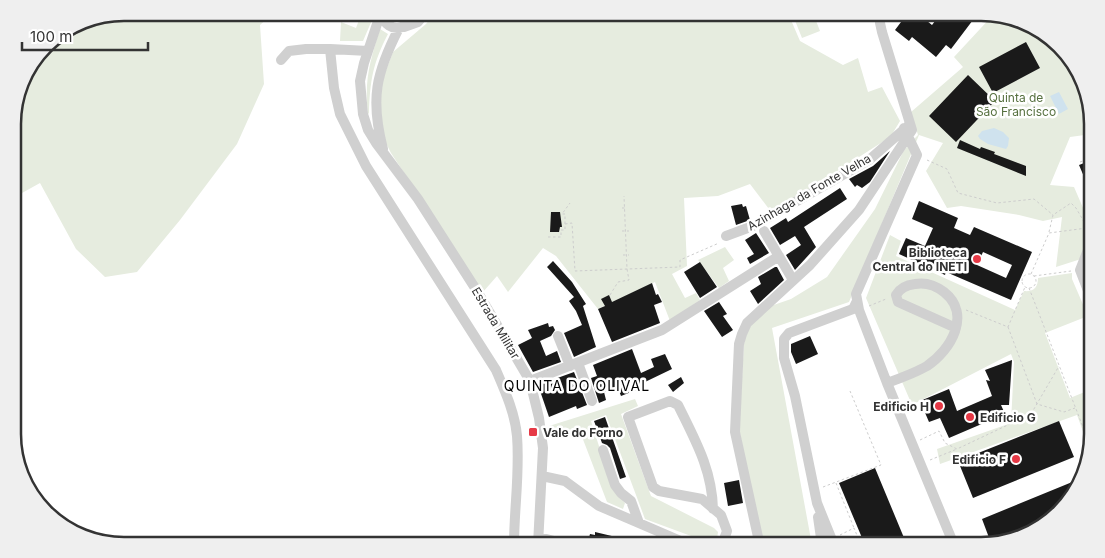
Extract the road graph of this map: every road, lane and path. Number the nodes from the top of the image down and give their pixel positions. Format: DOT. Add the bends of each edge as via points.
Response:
graph roads {
  1 [pos="378,21"];
  2 [pos="384,21"];
  3 [pos="409,21"];
  4 [pos="419,21"];
  5 [pos="880,21"];
  6 [pos="401,27"];
  7 [pos="330,49"];
  8 [pos="368,51"];
  9 [pos="280,60"];
  10 [pos="908,130"];
  11 [pos="384,154"];
  12 [pos="916,155"];
  13 [pos="1084,161"];
  14 [pos="1080,162"];
  15 [pos="624,196"];
  16 [pos="570,203"];
  17 [pos="622,208"];
  18 [pos="626,208"];
  19 [pos="1054,214"];
  20 [pos="1084,223"];
  21 [pos="565,224"];
  22 [pos="1084,228"];
  23 [pos="622,231"];
  24 [pos="626,231"];
  25 [pos="629,231"];
  26 [pos="764,231"];
  27 [pos="1049,233"];
  28 [pos="726,236"];
  29 [pos="548,237"];
  30 [pos="623,255"];
  31 [pos="627,255"];
  32 [pos="779,256"];
  33 [pos="1084,260"];
  34 [pos="627,269"];
  35 [pos="1080,270"];
  36 [pos="1031,274"];
  37 [pos="1034,276"];
  38 [pos="629,280"];
  39 [pos="793,280"];
  40 [pos="1084,280"];
  41 [pos="630,285"];
  42 [pos="1025,287"];
  43 [pos="1029,288"];
  44 [pos="610,295"];
  45 [pos="896,295"];
  46 [pos="858,305"];
  47 [pos="956,310"];
  48 [pos="1008,327"];
  49 [pos="956,328"];
  50 [pos="558,336"];
  51 [pos="574,364"];
  52 [pos="1059,366"];
  53 [pos="530,381"];
  54 [pos="887,383"];
  55 [pos="850,391"];
  56 [pos="592,402"];
  57 [pos="1037,404"];
  58 [pos="1075,408"];
  59 [pos="1084,430"];
  60 [pos="910,440"];
  61 [pos="958,449"];
  62 [pos="602,450"];
  63 [pos="921,464"];
  64 [pos="542,476"];
  65 [pos="836,482"];
  66 [pos="821,487"];
  67 [pos="816,504"];
  68 [pos="713,509"];
  69 [pos="639,523"];
  70 [pos="854,528"];
  71 [pos="515,537"];
  72 [pos="539,537"];
  73 [pos="671,537"];
  74 [pos="725,537"];
  75 [pos="758,537"];
  76 [pos="821,537"];
  77 [pos="831,537"];
  78 [pos="840,537"];
  79 [pos="858,537"];
  80 [pos="951,537"];
  1 -- 8 [label="street, Estrada Militar"];
  2 -- 6 [label="street, Estrada Militar"];
  3 -- 6 [label="street, Estrada Militar"];
  4 -- 6 [label="street"];
  5 -- 10 [label="street"];
  6 -- 11 [label="street, Estrada Militar" via="385,56 378,80 375,105"];
  7 -- 8 [label="street"];
  7 -- 9 [label="street" via="289,51"];
  7 -- 71 [label="street" via="340,114 366,166 496,370 509,399 517,435"];
  8 -- 11 [label="street, Estrada Militar" via="360,81 363,114 368,130"];
  10 -- 12 [label="street"];
  10 -- 28 [label="street, Azinhaga da Fonte Velha" via="869,160 753,226"];
  10 -- 39 [label="street, Azinhaga da Fonte Velha" via="859,210"];
  11 -- 53 [label="street, Estrada Militar" via="468,276"];
  12 -- 19 [label="path" via="947,169 958,193 997,203 1034,198"];
  12 -- 46 [label="street" via="856,294"];
  13 -- 14 [label="path"];
  15 -- 18 [label="path"];
  16 -- 21 [label="path" via="562,214 565,214"];
  17 -- 18 [label="path"];
  18 -- 24 [label="path"];
  19 -- 20 [label="path" via="1071,203"];
  19 -- 27 [label="path"];
  21 -- 29 [label="path" via="561,237"];
  21 -- 34 [label="path" via="572,223 575,271"];
  22 -- 27 [label="path"];
  23 -- 24 [label="path"];
  24 -- 25 [label="path"];
  24 -- 31 [label="path"];
  26 -- 32 [label="street"];
  27 -- 36 [label="path"];
  28 -- 34 [label="path" via="727,240 680,260 680,266"];
  30 -- 31 [label="path"];
  31 -- 34 [label="path"];
  32 -- 39 [label="street"];
  32 -- 51 [label="street" via="662,330"];
  33 -- 35 [label="street"];
  34 -- 38 [label="path"];
  35 -- 37 [label="path"];
  35 -- 40 [label="street"];
  36 -- 37 [label="path"];
  36 -- 42 [label="path" via="1022,278"];
  37 -- 43 [label="path" via="1034,285"];
  38 -- 41 [label="path"];
  38 -- 44 [label="path" via="618,282"];
  39 -- 75 [label="street, Azinhaga da Fonte Velha" via="747,323 739,344 735,432"];
  42 -- 43 [label="path"];
  42 -- 48 [label="path"];
  43 -- 52 [label="path"];
  45 -- 46 [label="path"];
  45 -- 47 [label="street" via="908,285 931,284 946,293"];
  45 -- 49 [label="street" via="898,302"];
  46 -- 54 [label="street"];
  46 -- 67 [label="street" via="784,339 784,358 795,396"];
  47 -- 48 [label="path" via="966,310"];
  47 -- 49 [label="street"];
  48 -- 57 [label="path"];
  49 -- 54 [label="street" via="949,344 928,365"];
  50 -- 51 [label="street"];
  51 -- 53 [label="street"];
  51 -- 56 [label="street"];
  52 -- 57 [label="path"];
  52 -- 58 [label="path"];
  53 -- 64 [label="street, Estrada Militar" via="541,432"];
  54 -- 60 [label="street"];
  55 -- 65 [label="path" via="881,465"];
  57 -- 58 [label="path" via="1064,412"];
  57 -- 61 [label="path" via="1032,414"];
  58 -- 59 [label="path"];
  60 -- 61 [label="path" via="920,440 939,431 945,443"];
  60 -- 63 [label="street"];
  61 -- 63 [label="path"];
  62 -- 69 [label="street" via="615,486 631,500"];
  63 -- 80 [label="street"];
  64 -- 69 [label="street" via="565,481 599,506"];
  64 -- 72 [label="street, Estrada Militar"];
  65 -- 66 [label="path"];
  65 -- 70 [label="path"];
  67 -- 76 [label="street"];
  67 -- 77 [label="street"];
  68 -- 68 [label="street" via="702,499 653,487 628,417 670,401 678,405 710,476"];
  68 -- 74 [label="street" via="721,515 727,531"];
  69 -- 73 [label="street"];
  70 -- 78 [label="path"];
  70 -- 79 [label="path"];
}
